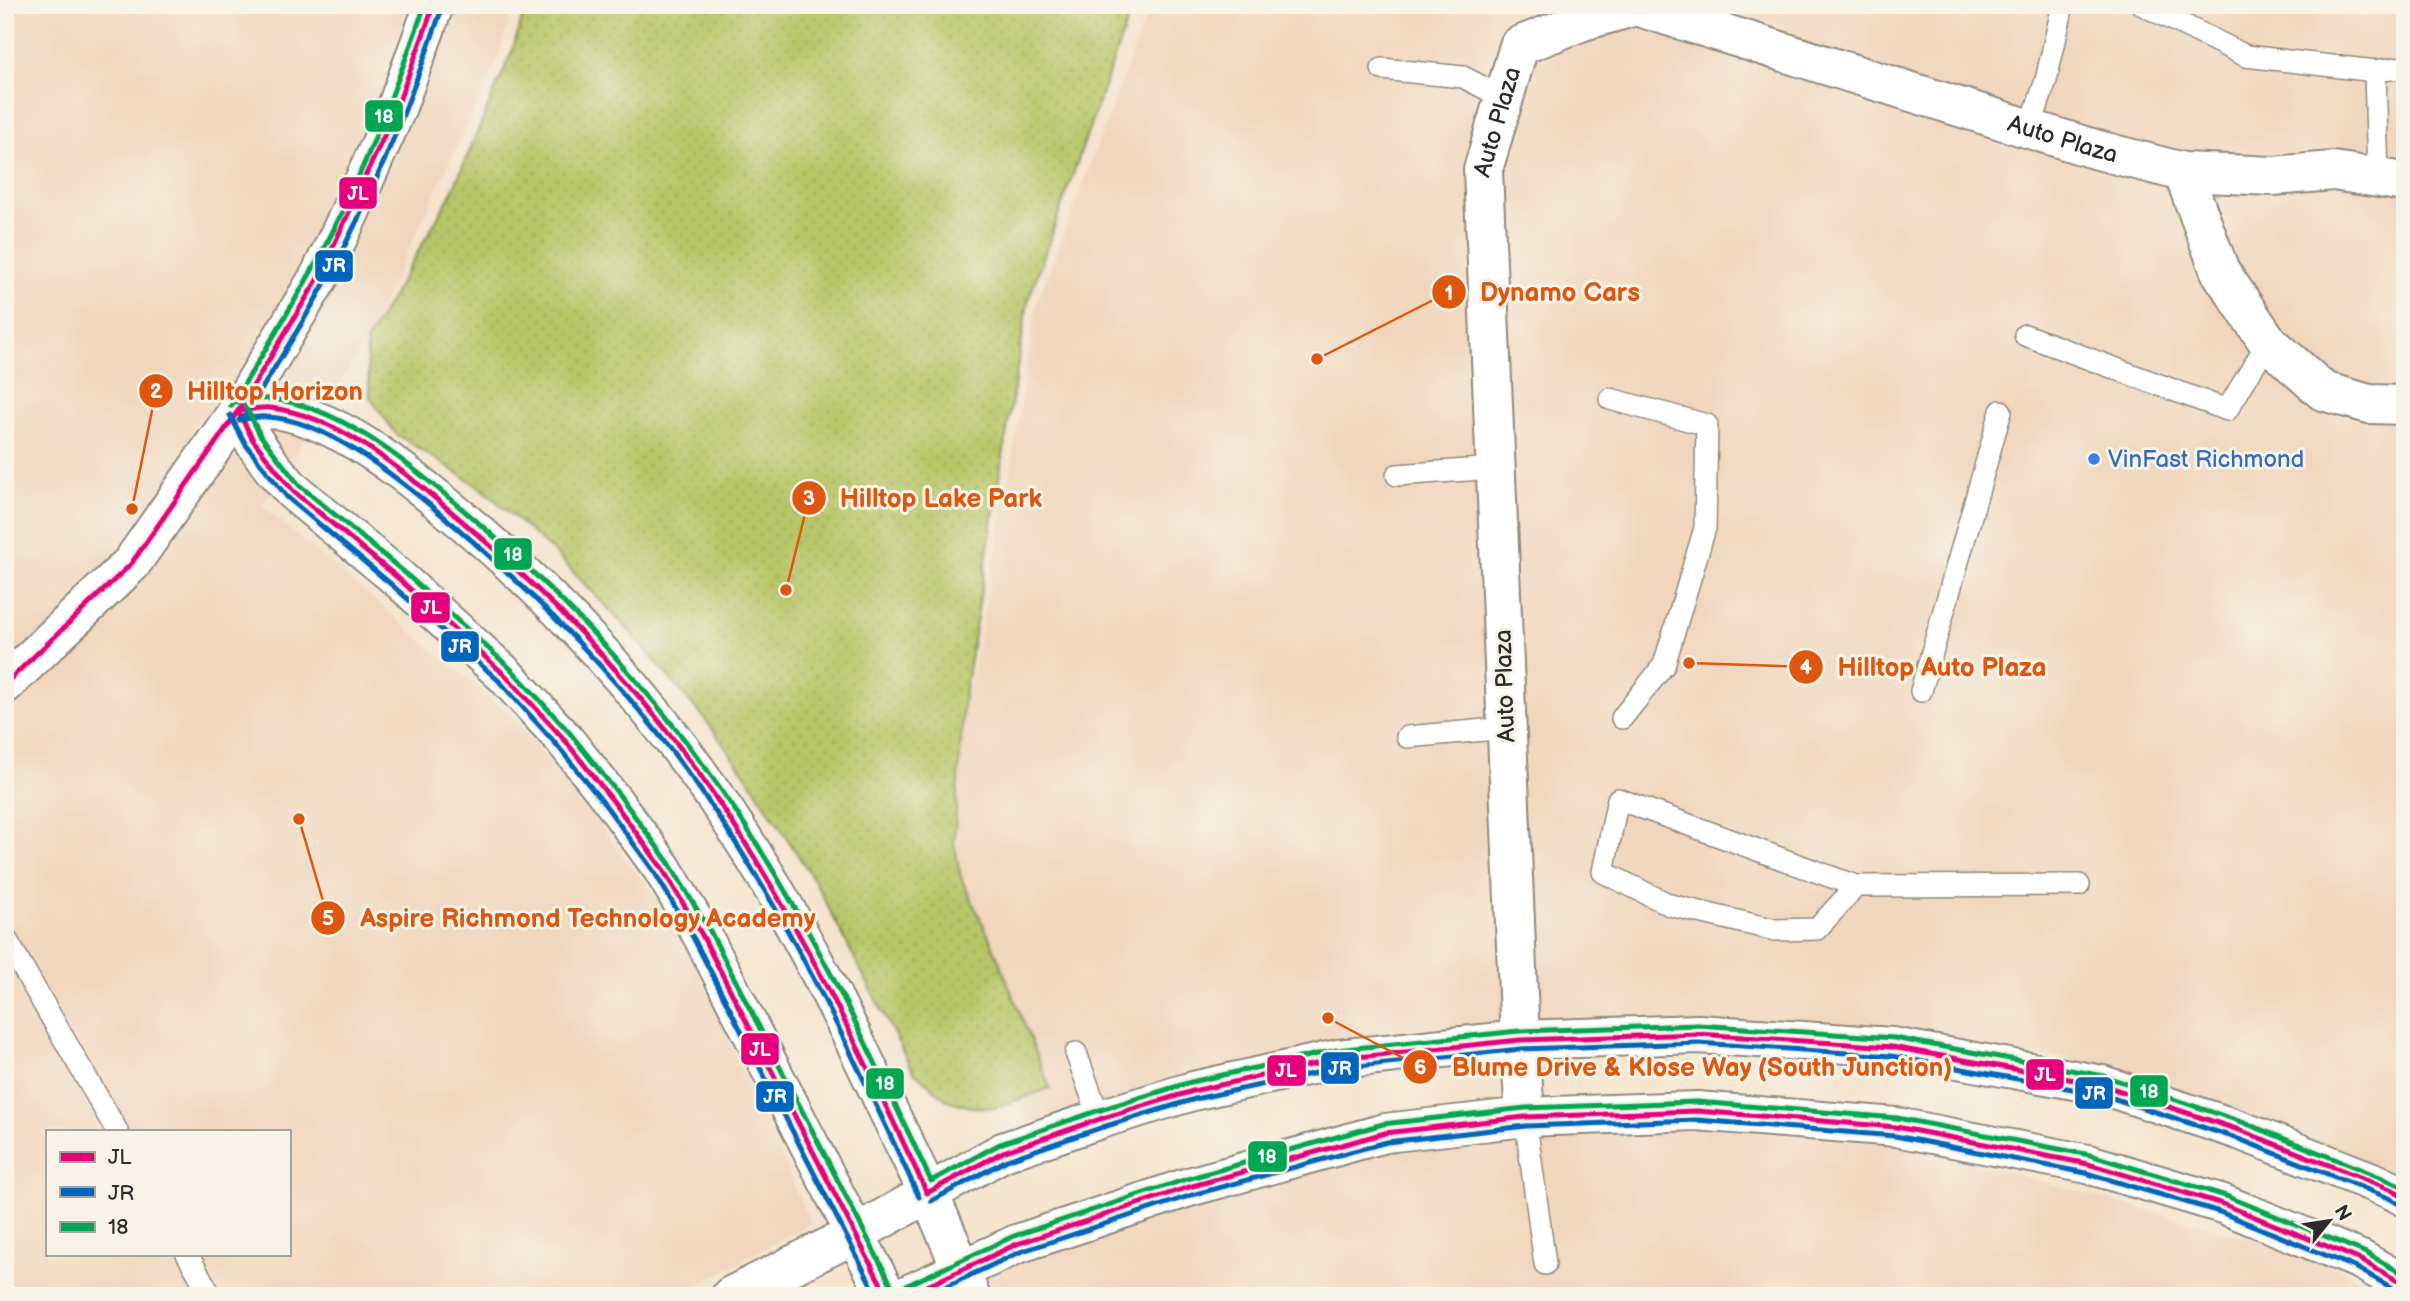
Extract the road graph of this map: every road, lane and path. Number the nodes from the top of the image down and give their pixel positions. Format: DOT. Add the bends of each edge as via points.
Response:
graph roads {
  1 [pos="434,5"];
  2 [pos="2063,5"];
  3 [pos="2143,5"];
  4 [pos="1579,13"];
  5 [pos="2405,66"];
  6 [pos="1382,69"];
  7 [pos="2375,71"];
  8 [pos="1504,98"];
  9 [pos="2030,128"];
  10 [pos="2183,172"];
  11 [pos="2391,180"];
  12 [pos="2025,335"];
  13 [pos="2268,342"];
  14 [pos="1610,398"];
  15 [pos="2405,405"];
  16 [pos="238,411"];
  17 [pos="2001,411"];
  18 [pos="1496,468"];
  19 [pos="1397,475"];
  20 [pos="7,678"];
  21 [pos="1921,691"];
  22 [pos="1622,718"];
  23 [pos="1507,728"];
  24 [pos="1407,737"];
  25 [pos="2079,885"];
  26 [pos="1856,886"];
  27 [pos="5,937"];
  28 [pos="1520,1040"];
  29 [pos="1076,1054"];
  30 [pos="1525,1117"];
  31 [pos="1100,1119"];
  32 [pos="116,1130"];
  33 [pos="927,1193"];
  34 [pos="2405,1197"];
  35 [pos="855,1234"];
  36 [pos="188,1256"];
  37 [pos="1545,1264"];
  38 [pos="966,1282"];
  39 [pos="2405,1285"];
  40 [pos="211,1296"];
  41 [pos="731,1296"];
  42 [pos="887,1296"];
  43 [pos="905,1296"];
  1 -- 16 [label="street" via="396,112 320,275"];
  2 -- 9 [label="lane"];
  3 -- 7 [label="lane" via="2246,56"];
  4 -- 8 [label="street, Auto Plaza" via="1519,46"];
  4 -- 9 [label="street, Auto Plaza" via="1636,6"];
  5 -- 7 [label="lane"];
  6 -- 8 [label="lane" via="1463,77"];
  7 -- 11 [label="lane"];
  8 -- 18 [label="street, Auto Plaza" via="1483,170"];
  9 -- 10 [label="street, Auto Plaza"];
  10 -- 11 [label="street, Auto Plaza" via="2273,176 2333,171"];
  10 -- 13 [label="street" via="2220,271"];
  12 -- 13 [label="lane" via="2227,410"];
  13 -- 15 [label="street" via="2323,391 2369,404"];
  14 -- 22 [label="lane" via="1707,425 1705,528 1664,666"];
  16 -- 20 [label="street" via="131,564"];
  16 -- 33 [label="street" via="270,408 328,425 403,474 500,553 616,671 718,801 758,864 859,1049"];
  16 -- 35 [label="street" via="259,449 293,491 505,675 613,801 662,868 702,935"];
  17 -- 21 [label="lane"];
  18 -- 19 [label="lane"];
  18 -- 23 [label="street, Auto Plaza"];
  23 -- 24 [label="lane"];
  23 -- 28 [label="street, Auto Plaza"];
  25 -- 26 [label="lane"];
  26 -- 26 [label="lane" via="1618,799 1603,872 1670,905 1775,930 1817,929"];
  27 -- 32 [label="lane"];
  28 -- 30 [label="street, Auto Plaza"];
  28 -- 31 [label="street" via="1338,1059 1193,1091"];
  28 -- 34 [label="street" via="1698,1034 1892,1046 2102,1084 2239,1129"];
  29 -- 31 [label="lane"];
  30 -- 37 [label="lane"];
  30 -- 38 [label="street" via="1385,1133 1189,1187 1011,1246"];
  30 -- 39 [label="street" via="1697,1111 1896,1127 2088,1164 2223,1204 2361,1260"];
  31 -- 33 [label="street" via="1003,1152"];
  33 -- 35 [label="street"];
  33 -- 38 [label="street"];
  35 -- 41 [label="street"];
  35 -- 42 [label="street"];
  36 -- 40 [label="lane"];
  38 -- 43 [label="street"];
}
